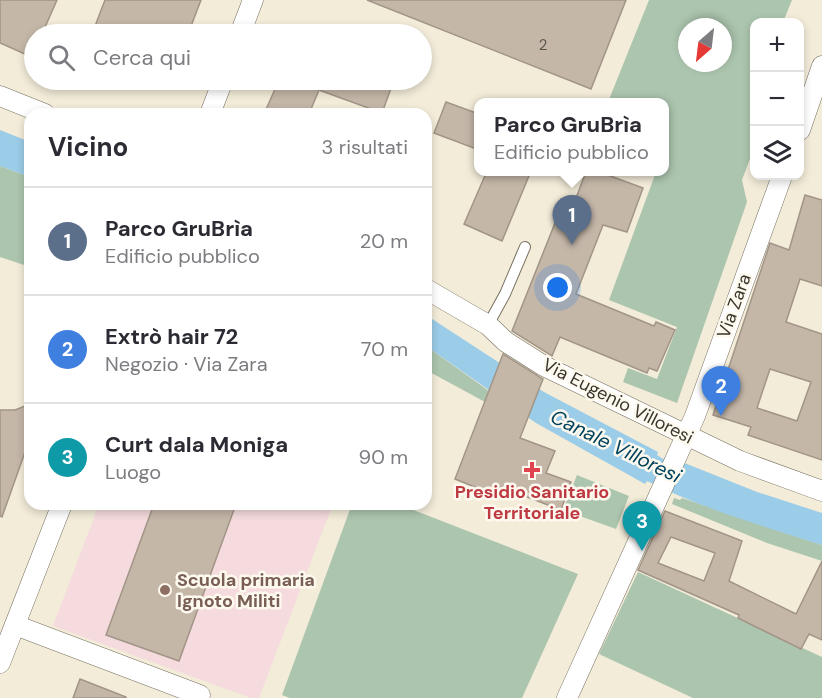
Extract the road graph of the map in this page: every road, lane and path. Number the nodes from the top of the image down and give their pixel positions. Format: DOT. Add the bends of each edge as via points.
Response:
graph roads {
  1 [pos="253,0"];
  2 [pos="244,24"];
  3 [pos="821,74"];
  4 [pos="219,90"];
  5 [pos="0,96"];
  6 [pos="30,108"];
  7 [pos="212,108"];
  8 [pos="802,126"];
  9 [pos="781,180"];
  10 [pos="525,247"];
  11 [pos="432,292"];
  12 [pos="488,325"];
  13 [pos="687,436"];
  14 [pos="822,491"];
  15 [pos="60,510"];
  16 [pos="15,625"];
  17 [pos="0,663"];
  18 [pos="200,695"];
  19 [pos="567,698"];
  1 -- 2 [label="street"];
  3 -- 8 [label="street"];
  4 -- 7 [label="street"];
  5 -- 6 [label="street"];
  9 -- 13 [label="street, Via Zara"];
  10 -- 12 [label="lane"];
  11 -- 12 [label="street, Via Eugenio Villoresi"];
  12 -- 13 [label="street, Via Eugenio Villoresi" via="506,342 544,366"];
  13 -- 14 [label="street, Via Eugenio Villoresi" via="740,461"];
  13 -- 19 [label="street, Via Zara"];
  15 -- 16 [label="street"];
  16 -- 17 [label="street"];
  16 -- 18 [label="street"];
}
